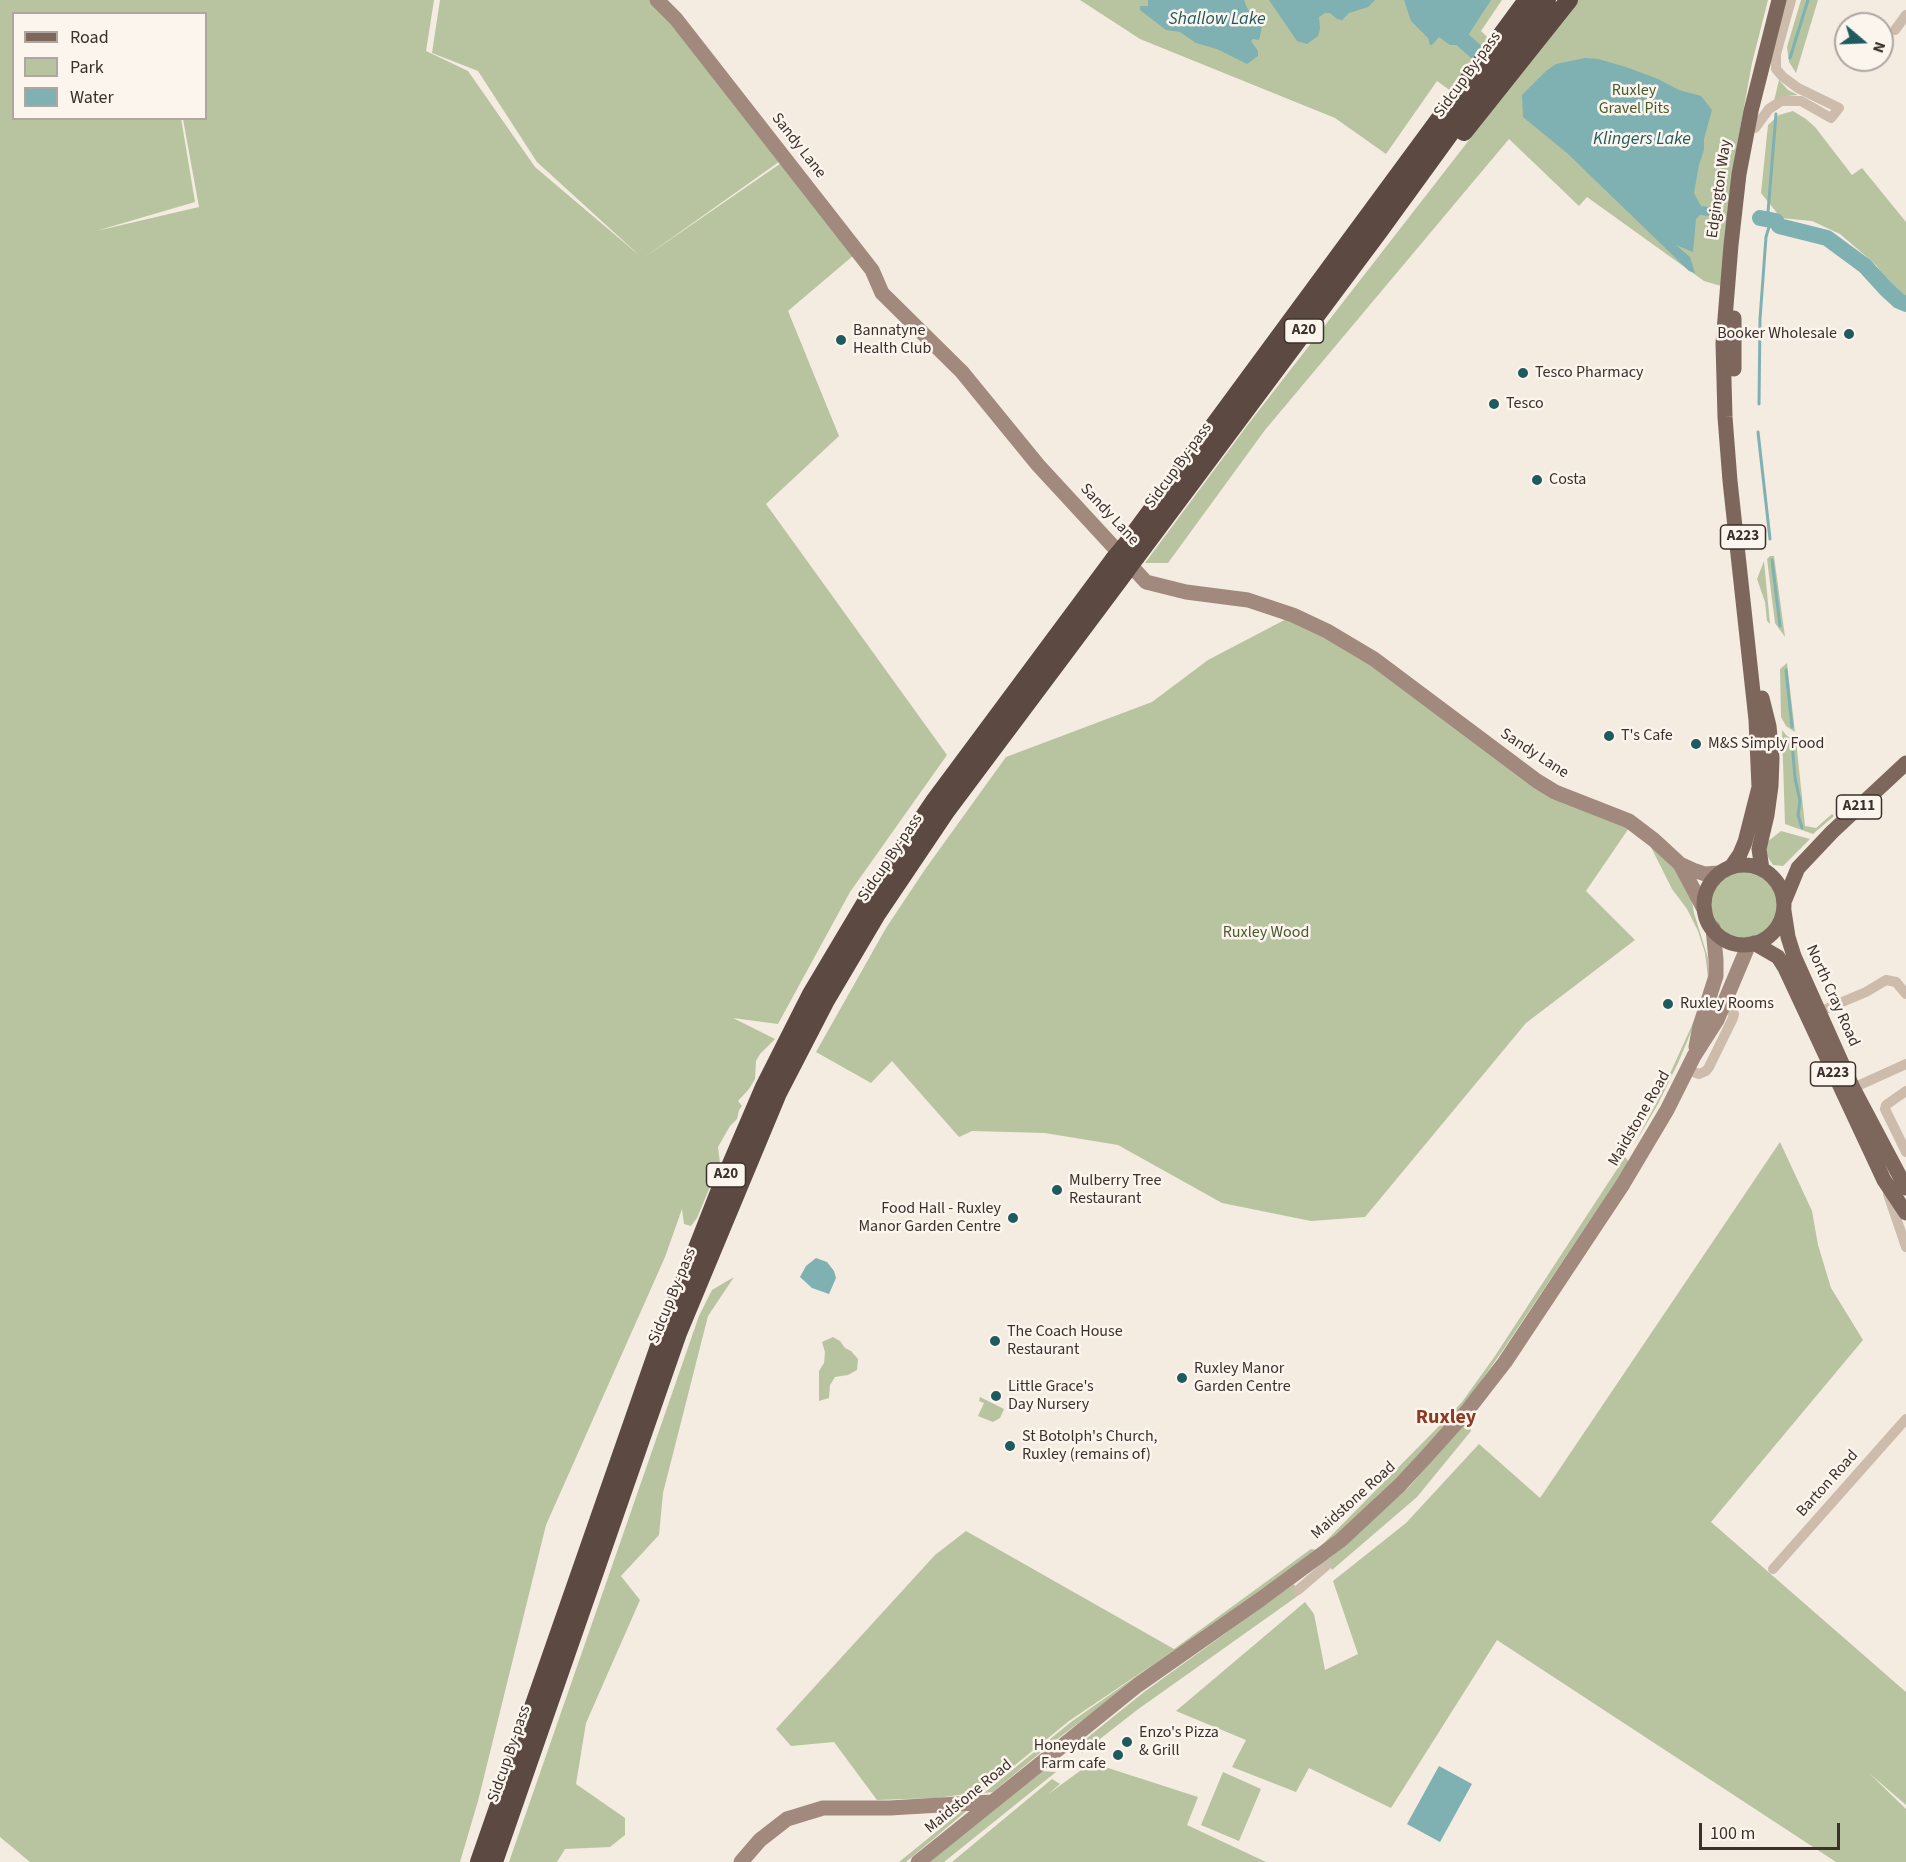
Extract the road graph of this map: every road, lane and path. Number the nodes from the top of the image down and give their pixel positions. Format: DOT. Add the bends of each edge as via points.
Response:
graph roads {
  1 [pos="657,0"];
  2 [pos="1514,0"];
  3 [pos="1527,0"];
  4 [pos="1547,0"];
  5 [pos="1569,0"];
  6 [pos="1779,0"];
  7 [pos="1790,0"];
  8 [pos="1906,15"];
  9 [pos="1895,30"];
  10 [pos="1469,104"];
  11 [pos="1755,128"];
  12 [pos="1735,286"];
  13 [pos="1725,388"];
  14 [pos="1729,416"];
  15 [pos="1741,548"];
  16 [pos="1125,558"];
  17 [pos="1761,719"];
  18 [pos="1906,763"];
  19 [pos="1680,864"];
  20 [pos="1798,868"];
  21 [pos="1725,870"];
  22 [pos="1763,870"];
  23 [pos="1784,906"];
  24 [pos="1705,911"];
  25 [pos="1713,928"];
  26 [pos="1751,944"];
  27 [pos="1906,994"];
  28 [pos="1724,1005"];
  29 [pos="1828,1008"];
  30 [pos="1694,1056"];
  31 [pos="1906,1064"];
  32 [pos="1688,1070"];
  33 [pos="1852,1088"];
  34 [pos="1906,1091"];
  35 [pos="1906,1152"];
  36 [pos="1884,1180"];
  37 [pos="1906,1188"];
  38 [pos="1906,1214"];
  39 [pos="1906,1247"];
  40 [pos="1906,1419"];
  41 [pos="1321,1555"];
  42 [pos="1773,1569"];
  43 [pos="1298,1590"];
  44 [pos="991,1802"];
  45 [pos="479,1862"];
  46 [pos="494,1862"];
  47 [pos="741,1862"];
  48 [pos="918,1862"];
  1 -- 19 [label="street, Sandy Lane" via="676,19 872,270 882,293 962,372 1038,465 1146,582 1248,600 1327,631 1374,659 1528,776 1555,792 1629,820"];
  2 -- 10 [label="highway, A20"];
  3 -- 10 [label="highway, Sidcup By-pass / A20"];
  4 -- 10 [label="highway, Sidcup By-pass / A20"];
  5 -- 10 [label="highway, A20"];
  6 -- 13 [label="main road, Edgington Way / A223" via="1750,111 1739,174 1727,286"];
  7 -- 11 [label="main road, Edgington Way / A223"];
  7 -- 11 [label="street" via="1776,69 1798,88 1839,108 1831,118 1801,101 1782,101"];
  8 -- 9 [label="street"];
  10 -- 16 [label="highway, Sidcup By-pass / A20"];
  10 -- 16 [label="highway, Sidcup By-pass / A20" via="1380,230"];
  11 -- 12 [label="main road, Edgington Way / A223"];
  12 -- 13 [label="main road, Edgington Way / A223"];
  12 -- 14 [label="main road, Edgington Way / A223"];
  13 -- 14 [label="main road, Edgington Way / A223"];
  14 -- 15 [label="main road, Edgington Way / A223"];
  14 -- 15 [label="main road, Edgington Way / A223" via="1731,437 1727,444"];
  15 -- 17 [label="main road, Edgington Way / A223" via="1740,576"];
  15 -- 17 [label="main road, Edgington Way / A223" via="1759,671 1756,679"];
  16 -- 45 [label="highway, Sidcup By-pass / A20" via="935,800 864,905 811,994 764,1086 664,1332"];
  16 -- 46 [label="highway, Sidcup By-pass / A20" via="877,914 778,1092 678,1333"];
  17 -- 21 [label="main road, Edgington Way / A223" via="1759,787 1745,842"];
  17 -- 22 [label="main road, Edgington Way / A223" via="1772,758 1759,849"];
  18 -- 20 [label="main road, A211"];
  19 -- 21 [label="street, Sandy Lane" via="1702,873"];
  19 -- 24 [label="street, Sandy Lane"];
  20 -- 22 [label="main road" via="1781,872"];
  20 -- 23 [label="main road, A211"];
  21 -- 22 [label="main road" via="1750,866"];
  21 -- 24 [label="main road" via="1710,885"];
  22 -- 23 [label="main road" via="1780,887"];
  23 -- 26 [label="main road" via="1774,932"];
  23 -- 33 [label="main road, North Cray Road / A223" via="1794,956"];
  24 -- 25 [label="main road"];
  25 -- 26 [label="main road" via="1729,942"];
  25 -- 30 [label="street, Maidstone Road" via="1716,976"];
  26 -- 28 [label="street, Maidstone Road"];
  26 -- 36 [label="main road, North Cray Road / A223" via="1778,957 1785,968"];
  27 -- 29 [label="street" via="1896,982 1886,980"];
  28 -- 30 [label="street, Maidstone Road"];
  28 -- 32 [label="street" via="1734,1014 1709,1067 1699,1074"];
  30 -- 32 [label="street, Maidstone Road"];
  31 -- 33 [label="street"];
  32 -- 41 [label="street, Maidstone Road" via="1623,1184 1467,1411 1400,1485"];
  33 -- 37 [label="main road, North Cray Road / A223"];
  34 -- 35 [label="street" via="1885,1109"];
  36 -- 38 [label="main road, North Cray Road / A223"];
  36 -- 39 [label="street, North Cray Road"];
  40 -- 42 [label="street, Barton Road"];
  41 -- 43 [label="street" via="1326,1566"];
  41 -- 44 [label="street, Maidstone Road" via="1138,1685"];
  44 -- 47 [label="street" via="823,1808 787,1819 760,1840"];
  44 -- 48 [label="street, Maidstone Road"];
}
